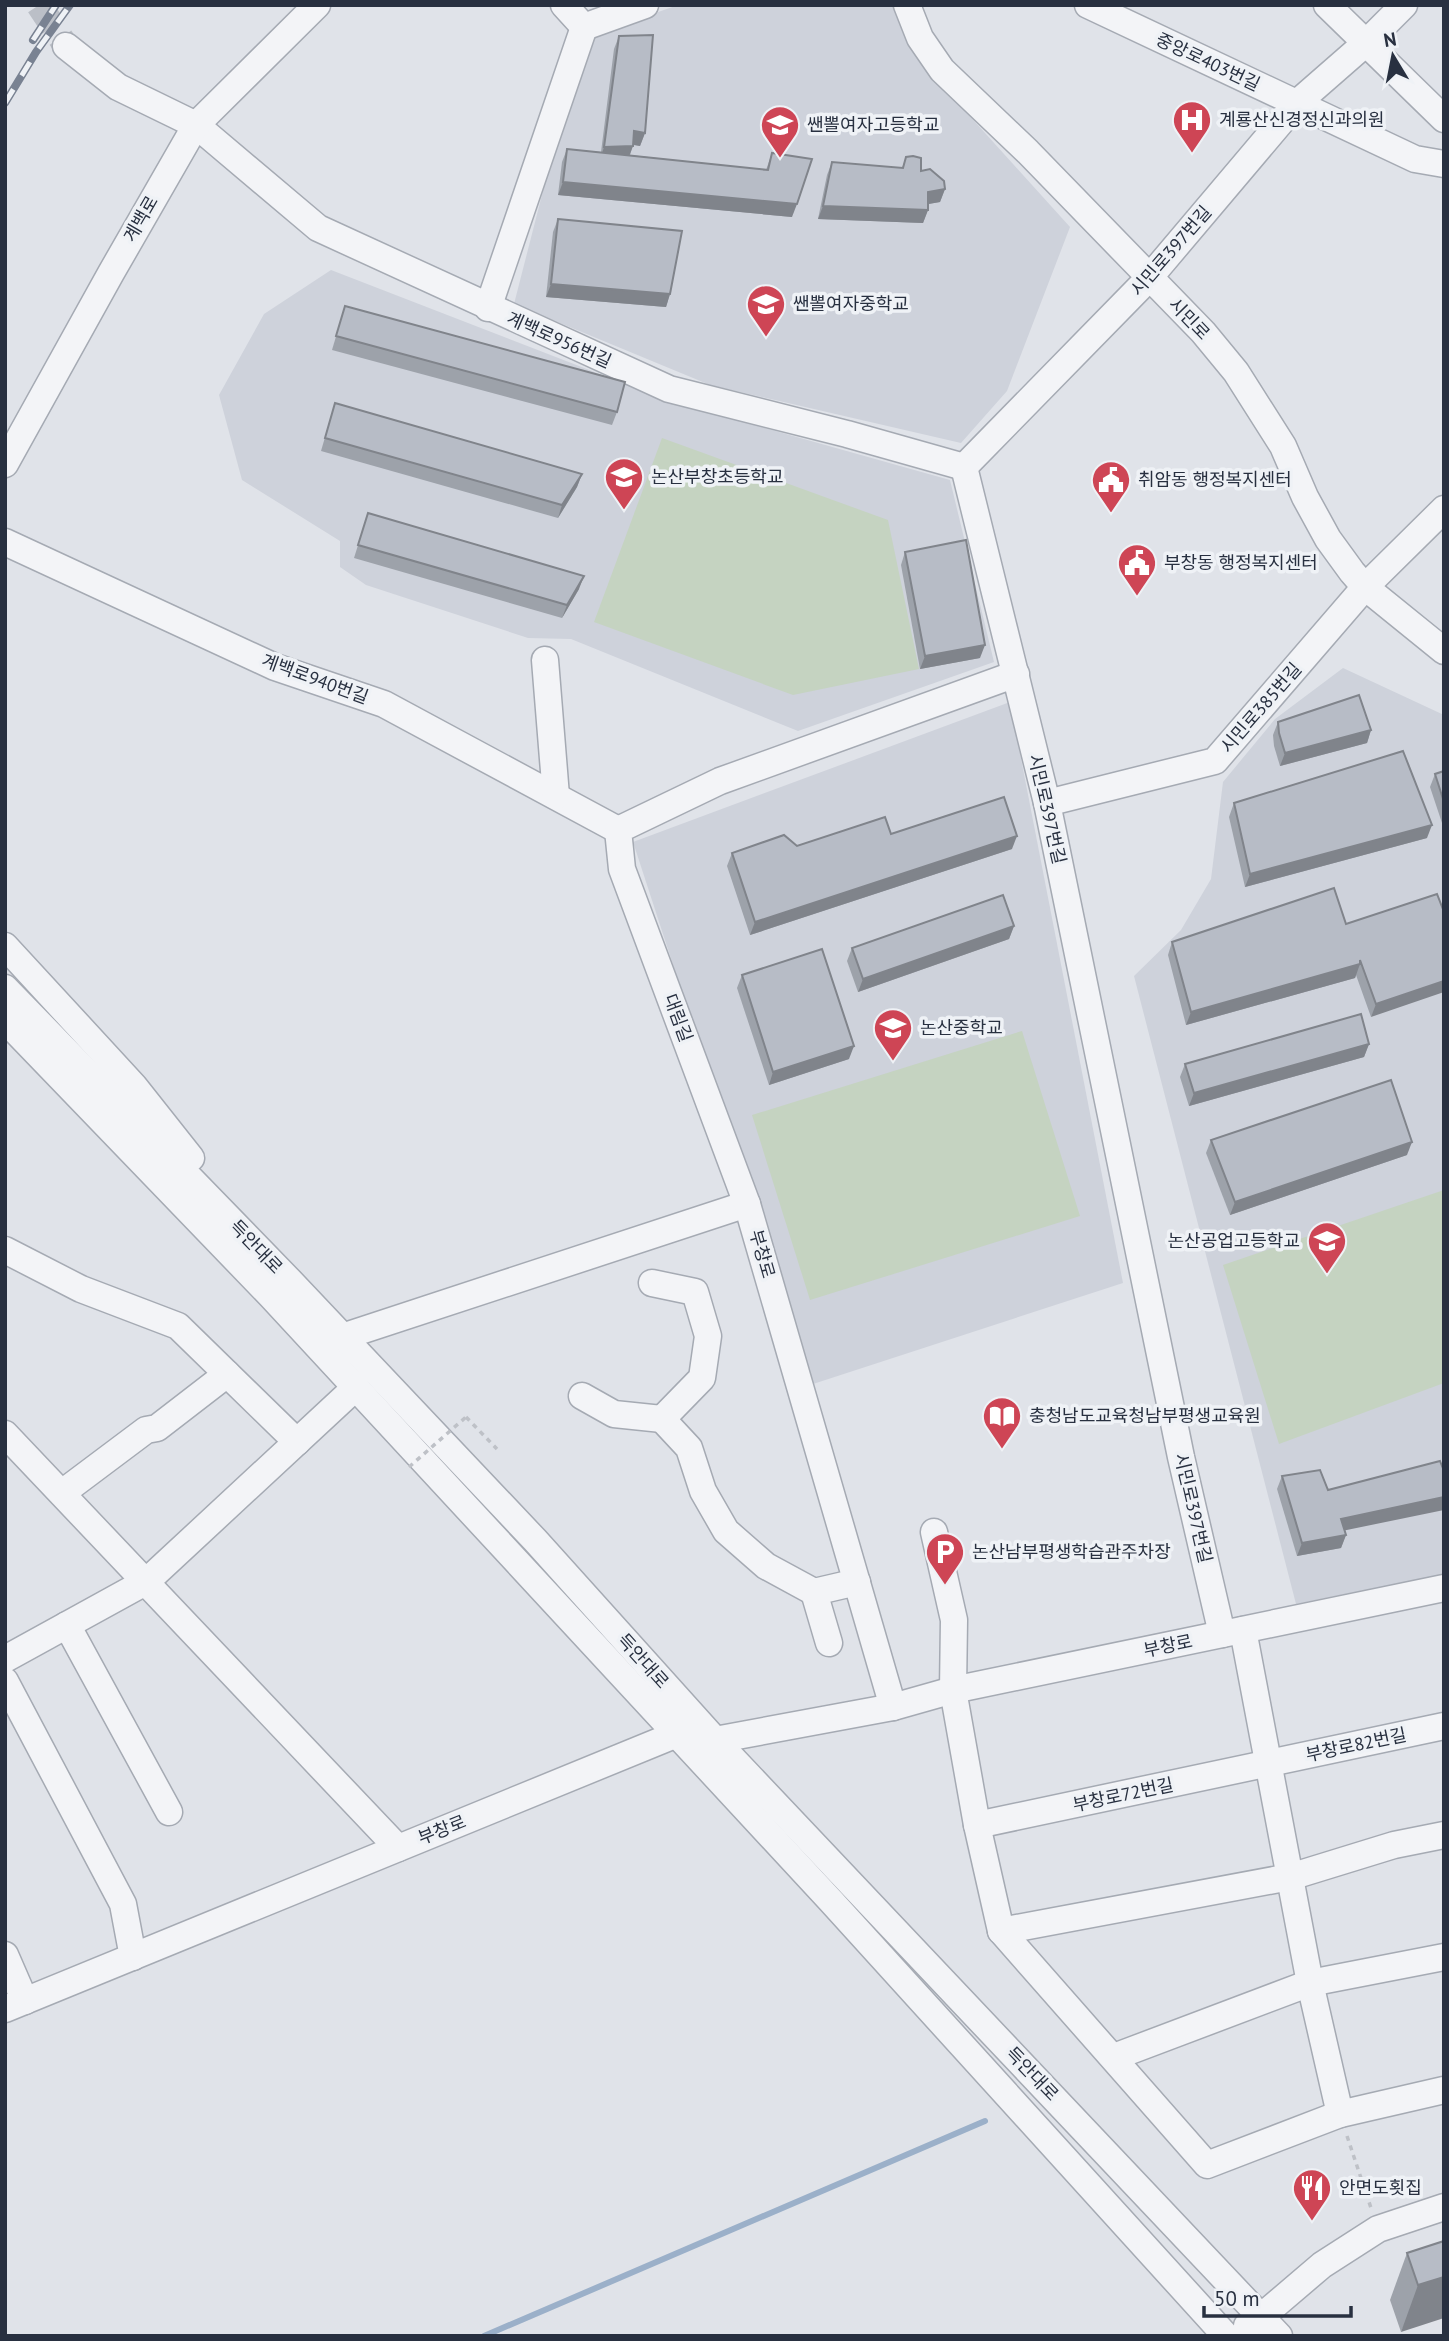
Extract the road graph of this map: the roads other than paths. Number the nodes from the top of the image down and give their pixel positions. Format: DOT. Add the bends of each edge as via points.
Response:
graph roads {
  1 [pos="317,5"];
  2 [pos="564,5"];
  3 [pos="645,5"];
  4 [pos="907,5"];
  5 [pos="1088,5"];
  6 [pos="1327,5"];
  7 [pos="1404,5"];
  8 [pos="584,27"];
  9 [pos="1367,43"];
  10 [pos="66,46"];
  11 [pos="1296,104"];
  12 [pos="1444,119"];
  13 [pos="196,125"];
  14 [pos="1444,164"];
  15 [pos="1149,278"];
  16 [pos="488,308"];
  17 [pos="5,464"];
  18 [pos="964,467"];
  19 [pos="1444,509"];
  20 [pos="5,542"];
  21 [pos="1365,587"];
  22 [pos="1442,647"];
  23 [pos="545,660"];
  24 [pos="1016,674"];
  25 [pos="556,796"];
  26 [pos="1047,803"];
  27 [pos="618,830"];
  28 [pos="5,946"];
  29 [pos="5,988"];
  30 [pos="5,1020"];
  31 [pos="5,1038"];
  32 [pos="747,1204"];
  33 [pos="5,1250"];
  34 [pos="652,1283"];
  35 [pos="279,1287"];
  36 [pos="342,1337"];
  37 [pos="227,1374"];
  38 [pos="356,1387"];
  39 [pos="582,1396"];
  40 [pos="662,1419"];
  41 [pos="5,1434"];
  42 [pos="297,1442"];
  43 [pos="20,1456"];
  44 [pos="62,1493"];
  45 [pos="934,1532"];
  46 [pos="147,1581"];
  47 [pos="856,1582"];
  48 [pos="1444,1588"];
  49 [pos="814,1592"];
  50 [pos="66,1625"];
  51 [pos="1232,1632"];
  52 [pos="829,1643"];
  53 [pos="5,1659"];
  54 [pos="5,1681"];
  55 [pos="953,1690"];
  56 [pos="892,1707"];
  57 [pos="1444,1726"];
  58 [pos="677,1734"];
  59 [pos="715,1740"];
  60 [pos="1269,1765"];
  61 [pos="169,1812"];
  62 [pos="978,1825"];
  63 [pos="1444,1835"];
  64 [pos="398,1848"];
  65 [pos="1290,1877"];
  66 [pos="1001,1931"];
  67 [pos="5,1955"];
  68 [pos="132,1957"];
  69 [pos="1444,1957"];
  70 [pos="1310,1983"];
  71 [pos="15,2005"];
  72 [pos="1114,2057"];
  73 [pos="1444,2090"];
  74 [pos="1340,2114"];
  75 [pos="1444,2207"];
  76 [pos="1270,2327"];
  77 [pos="1226,2336"];
  78 [pos="1233,2336"];
  1 -- 13 [label="street, 계백로"];
  2 -- 8 [label="street"];
  3 -- 8 [label="street"];
  4 -- 15 [label="street, 시민로" via="920,38 942,70"];
  5 -- 11 [label="street, 중앙로403번길"];
  6 -- 9 [label="street"];
  7 -- 9 [label="street, 시민로397번길"];
  8 -- 16 [label="street"];
  9 -- 11 [label="street, 시민로397번길"];
  9 -- 12 [label="street"];
  10 -- 13 [label="street, 계백로956번길" via="118,88"];
  11 -- 14 [label="street, 중앙로403번길" via="1415,159"];
  11 -- 15 [label="street, 시민로397번길"];
  13 -- 16 [label="street, 계백로956번길" via="318,228"];
  13 -- 17 [label="street, 계백로"];
  15 -- 18 [label="street, 시민로397번길"];
  15 -- 21 [label="street, 시민로" via="1236,372 1283,446 1328,539"];
  16 -- 18 [label="street, 계백로956번길" via="669,389"];
  18 -- 24 [label="street, 시민로397번길"];
  19 -- 21 [label="street, 시민로385번길"];
  20 -- 25 [label="street, 계백로940번길" via="275,667 384,704"];
  21 -- 22 [label="street, 시민로"];
  21 -- 26 [label="street, 시민로385번길" via="1215,761"];
  23 -- 25 [label="street"];
  24 -- 26 [label="street, 시민로397번길"];
  24 -- 27 [label="street" via="720,781"];
  25 -- 27 [label="street, 계백로940번길"];
  26 -- 51 [label="street, 시민로397번길" via="1181,1457"];
  27 -- 32 [label="street, 대림길" via="622,869"];
  28 -- 35 [label="street" via="134,1086"];
  29 -- 35 [label="street, 득안대로"];
  30 -- 35 [label="street, 득안대로"];
  31 -- 35 [label="street" via="97,1134"];
  32 -- 36 [label="street"];
  32 -- 47 [label="street, 부창로"];
  33 -- 37 [label="street" via="81,1289 178,1326"];
  34 -- 40 [label="street" via="695,1292 708,1336 702,1378"];
  35 -- 36 [label="street, 득안대로"];
  35 -- 38 [label="street, 득안대로"];
  36 -- 59 [label="street, 득안대로" via="535,1539"];
  37 -- 42 [label="street"];
  37 -- 44 [label="street"];
  38 -- 42 [label="street"];
  38 -- 58 [label="street, 득안대로"];
  39 -- 40 [label="street" via="614,1414"];
  40 -- 49 [label="street" via="689,1448 703,1491 726,1531 766,1566"];
  41 -- 43 [label="street"];
  42 -- 46 [label="street"];
  43 -- 44 [label="street"];
  44 -- 46 [label="street"];
  45 -- 55 [label="street" via="954,1620"];
  46 -- 50 [label="street"];
  46 -- 64 [label="street"];
  47 -- 49 [label="street"];
  47 -- 56 [label="street, 부창로"];
  48 -- 51 [label="street, 부창로"];
  49 -- 52 [label="street"];
  50 -- 53 [label="street"];
  50 -- 61 [label="street"];
  51 -- 55 [label="street, 부창로"];
  51 -- 60 [label="street"];
  54 -- 68 [label="street" via="123,1904"];
  55 -- 56 [label="street, 부창로"];
  55 -- 62 [label="street"];
  56 -- 59 [label="street, 부창로"];
  57 -- 60 [label="street, 부창로82번길"];
  58 -- 59 [label="street, 부창로"];
  58 -- 64 [label="street, 부창로"];
  58 -- 77 [label="street, 득안대로"];
  59 -- 76 [label="street, 득안대로"];
  60 -- 62 [label="street, 부창로72번길"];
  60 -- 65 [label="street"];
  62 -- 66 [label="street"];
  63 -- 65 [label="street" via="1394,1845"];
  64 -- 68 [label="street, 부창로"];
  65 -- 66 [label="street"];
  65 -- 70 [label="street"];
  66 -- 72 [label="street"];
  67 -- 71 [label="street"];
  68 -- 71 [label="street, 부창로"];
  69 -- 70 [label="street"];
  70 -- 72 [label="street"];
  70 -- 74 [label="street"];
  72 -- 74 [label="street" via="1207,2165"];
  73 -- 74 [label="street"];
  75 -- 76 [label="street" via="1378,2229 1322,2265"];
  76 -- 78 [label="street"];
}
